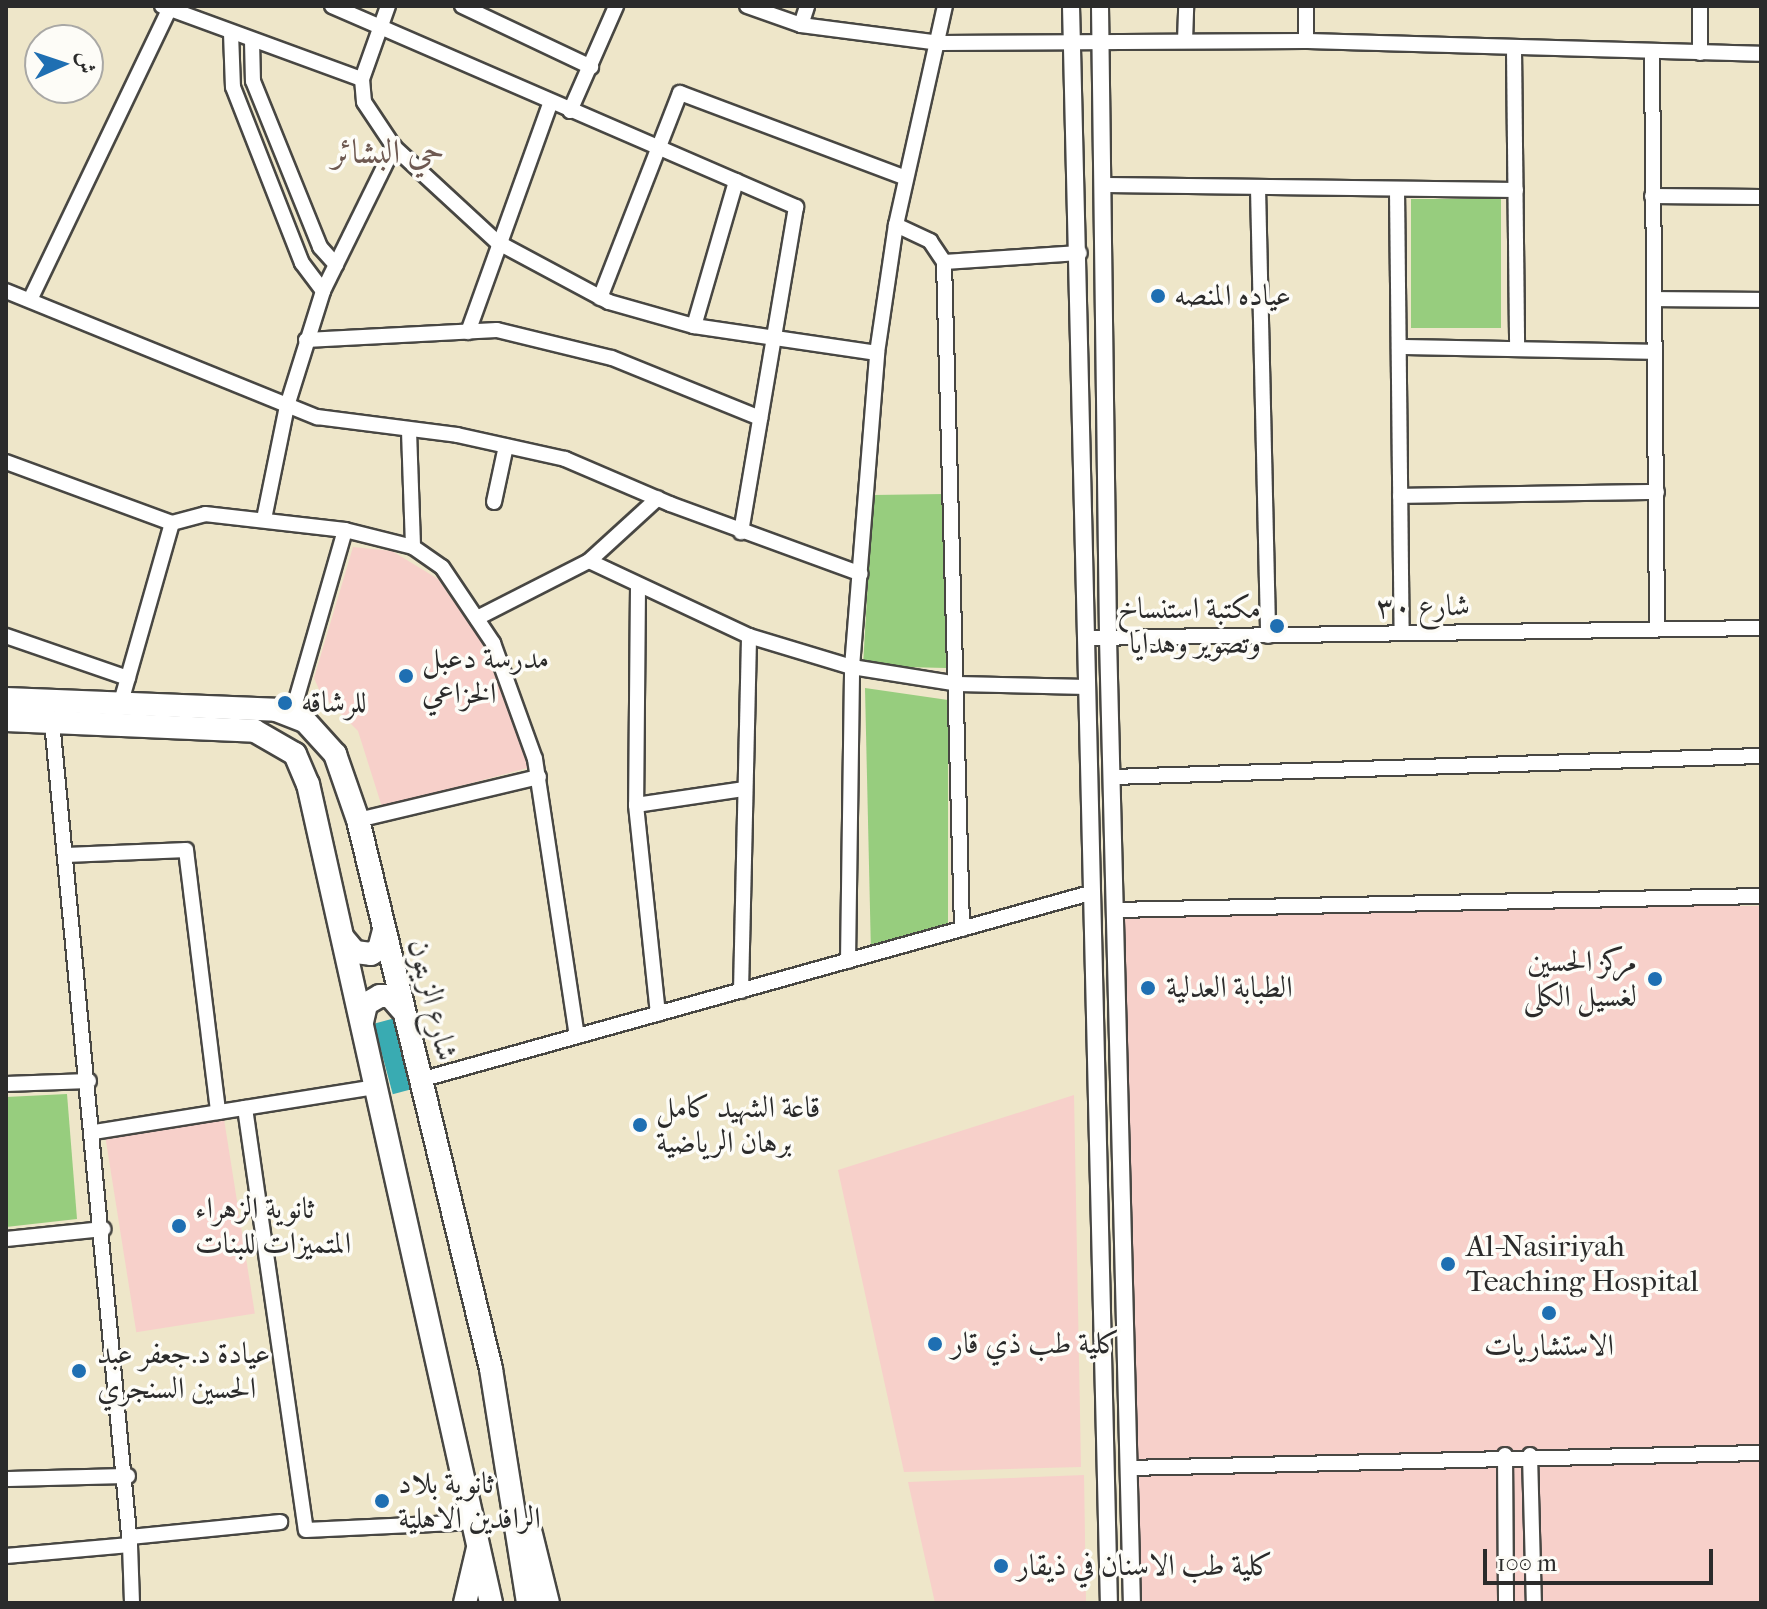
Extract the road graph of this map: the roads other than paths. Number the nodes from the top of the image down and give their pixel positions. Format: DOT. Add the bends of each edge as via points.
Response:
graph roads {
  1 [pos="332,6"];
  2 [pos="388,6"];
  3 [pos="462,6"];
  4 [pos="616,6"];
  5 [pos="747,6"];
  6 [pos="807,6"];
  7 [pos="945,6"];
  8 [pos="1071,6"];
  9 [pos="1100,6"];
  10 [pos="1186,6"];
  11 [pos="1306,6"];
  12 [pos="1700,6"];
  13 [pos="167,7"];
  14 [pos="801,25"];
  15 [pos="380,27"];
  16 [pos="231,33"];
  17 [pos="252,41"];
  18 [pos="1185,41"];
  19 [pos="1306,41"];
  20 [pos="940,43"];
  21 [pos="1101,45"];
  22 [pos="1073,46"];
  23 [pos="1514,49"];
  24 [pos="1700,53"];
  25 [pos="1652,54"];
  26 [pos="1761,54"];
  27 [pos="591,67"];
  28 [pos="362,79"];
  29 [pos="550,104"];
  30 [pos="570,111"];
  31 [pos="394,147"];
  32 [pos="656,148"];
  33 [pos="906,178"];
  34 [pos="736,181"];
  35 [pos="1106,185"];
  36 [pos="1258,188"];
  37 [pos="1397,190"];
  38 [pos="1516,190"];
  39 [pos="1652,196"];
  40 [pos="1761,197"];
  41 [pos="896,225"];
  42 [pos="497,242"];
  43 [pos="1080,253"];
  44 [pos="944,262"];
  45 [pos="336,265"];
  46 [pos="6,291"];
  47 [pos="323,291"];
  48 [pos="600,298"];
  49 [pos="1654,299"];
  50 [pos="30,300"];
  51 [pos="1761,300"];
  52 [pos="694,326"];
  53 [pos="468,332"];
  54 [pos="306,340"];
  55 [pos="772,341"];
  56 [pos="1399,347"];
  57 [pos="1517,348"];
  58 [pos="1655,352"];
  59 [pos="877,353"];
  60 [pos="287,406"];
  61 [pos="760,418"];
  62 [pos="409,431"];
  63 [pos="506,446"];
  64 [pos="6,462"];
  65 [pos="1657,492"];
  66 [pos="1400,496"];
  67 [pos="658,498"];
  68 [pos="494,502"];
  69 [pos="264,519"];
  70 [pos="172,523"];
  71 [pos="345,530"];
  72 [pos="741,532"];
  73 [pos="413,547"];
  74 [pos="589,561"];
  75 [pos="861,574"];
  76 [pos="638,587"];
  77 [pos="477,618"];
  78 [pos="1761,628"];
  79 [pos="1657,629"];
  80 [pos="1402,633"];
  81 [pos="6,636"];
  82 [pos="749,636"];
  83 [pos="1268,636"];
  84 [pos="1086,638"];
  85 [pos="1108,638"];
  86 [pos="852,667"];
  87 [pos="128,678"];
  88 [pos="958,684"];
  89 [pos="1087,687"];
  90 [pos="6,699"];
  91 [pos="121,702"];
  92 [pos="292,714"];
  93 [pos="6,720"];
  94 [pos="52,722"];
  95 [pos="1761,756"];
  96 [pos="539,777"];
  97 [pos="1113,777"];
  98 [pos="745,789"];
  99 [pos="636,805"];
  100 [pos="358,820"];
  101 [pos="67,855"];
  102 [pos="1090,893"];
  103 [pos="1761,896"];
  104 [pos="1115,910"];
  105 [pos="962,929"];
  106 [pos="384,930"];
  107 [pos="344,939"];
  108 [pos="848,961"];
  109 [pos="741,991"];
  110 [pos="404,1012"];
  111 [pos="658,1014"];
  112 [pos="362,1022"];
  113 [pos="577,1036"];
  114 [pos="420,1080"];
  115 [pos="89,1081"];
  116 [pos="6,1084"];
  117 [pos="375,1087"];
  118 [pos="245,1108"];
  119 [pos="218,1112"];
  120 [pos="94,1132"];
  121 [pos="103,1229"];
  122 [pos="6,1239"];
  123 [pos="491,1369"];
  124 [pos="1761,1453"];
  125 [pos="1505,1455"];
  126 [pos="1530,1455"];
  127 [pos="1128,1468"];
  128 [pos="128,1476"];
  129 [pos="6,1479"];
  130 [pos="280,1522"];
  131 [pos="478,1532"];
  132 [pos="130,1541"];
  133 [pos="6,1556"];
  134 [pos="132,1603"];
  135 [pos="465,1603"];
  136 [pos="491,1603"];
  137 [pos="528,1603"];
  138 [pos="548,1603"];
  139 [pos="1109,1603"];
  140 [pos="1132,1603"];
  141 [pos="1506,1603"];
  142 [pos="1534,1603"];
  1 -- 15 [label="street"];
  2 -- 15 [label="street"];
  3 -- 27 [label="street"];
  4 -- 27 [label="street"];
  5 -- 14 [label="street"];
  6 -- 14 [label="street"];
  7 -- 20 [label="street"];
  8 -- 22 [label="street"];
  9 -- 21 [label="street"];
  10 -- 18 [label="street"];
  11 -- 19 [label="street"];
  12 -- 24 [label="street"];
  13 -- 16 [label="street"];
  13 -- 50 [label="street"];
  14 -- 20 [label="street"];
  15 -- 28 [label="street"];
  15 -- 29 [label="street"];
  16 -- 17 [label="street"];
  16 -- 47 [label="street" via="233,87 302,263"];
  17 -- 28 [label="street"];
  17 -- 45 [label="street" via="253,81 320,247"];
  18 -- 19 [label="street"];
  18 -- 21 [label="street"];
  19 -- 23 [label="street"];
  20 -- 22 [label="street"];
  20 -- 33 [label="street"];
  21 -- 22 [label="street"];
  21 -- 35 [label="street"];
  22 -- 43 [label="street"];
  23 -- 25 [label="street"];
  23 -- 38 [label="street"];
  24 -- 25 [label="street"];
  24 -- 26 [label="street"];
  25 -- 39 [label="street"];
  27 -- 30 [label="street"];
  28 -- 31 [label="street" via="364,102"];
  29 -- 30 [label="street"];
  29 -- 42 [label="street"];
  30 -- 32 [label="street"];
  31 -- 42 [label="street"];
  31 -- 45 [label="street"];
  32 -- 33 [label="street" via="675,96 685,93"];
  32 -- 34 [label="street"];
  32 -- 48 [label="street"];
  33 -- 41 [label="street"];
  34 -- 52 [label="street"];
  34 -- 55 [label="street" via="796,207"];
  35 -- 36 [label="street"];
  35 -- 85 [label="street"];
  36 -- 37 [label="street"];
  36 -- 83 [label="street"];
  37 -- 38 [label="street"];
  37 -- 56 [label="street"];
  38 -- 57 [label="street"];
  39 -- 40 [label="street"];
  39 -- 49 [label="street"];
  41 -- 44 [label="street" via="920,233"];
  41 -- 59 [label="street"];
  42 -- 48 [label="street"];
  42 -- 53 [label="street"];
  43 -- 44 [label="street"];
  43 -- 84 [label="street"];
  44 -- 88 [label="street"];
  45 -- 47 [label="street"];
  46 -- 50 [label="street"];
  47 -- 54 [label="street"];
  48 -- 52 [label="street"];
  49 -- 51 [label="street"];
  49 -- 58 [label="street"];
  50 -- 60 [label="street"];
  52 -- 55 [label="street"];
  53 -- 54 [label="street"];
  53 -- 61 [label="street" via="497,330 612,358"];
  54 -- 60 [label="street"];
  55 -- 59 [label="street"];
  55 -- 61 [label="street"];
  56 -- 57 [label="street"];
  56 -- 66 [label="street"];
  57 -- 58 [label="street"];
  58 -- 65 [label="street"];
  59 -- 75 [label="street"];
  60 -- 62 [label="street" via="317,417"];
  60 -- 69 [label="street"];
  61 -- 72 [label="street"];
  62 -- 63 [label="street"];
  62 -- 73 [label="street"];
  63 -- 67 [label="street" via="565,459"];
  63 -- 68 [label="street"];
  64 -- 70 [label="street"];
  65 -- 66 [label="street"];
  65 -- 79 [label="street"];
  66 -- 80 [label="street"];
  67 -- 72 [label="street"];
  67 -- 74 [label="street"];
  69 -- 70 [label="street" via="205,514"];
  69 -- 71 [label="street"];
  70 -- 87 [label="street"];
  71 -- 73 [label="street"];
  71 -- 92 [label="street"];
  72 -- 75 [label="street"];
  73 -- 77 [label="street" via="442,567"];
  74 -- 76 [label="street"];
  74 -- 77 [label="street"];
  75 -- 86 [label="street"];
  76 -- 82 [label="street"];
  76 -- 99 [label="street"];
  77 -- 96 [label="street" via="519,704"];
  78 -- 79 [label="street, شارع ٣٠"];
  79 -- 80 [label="street, شارع ٣٠"];
  80 -- 83 [label="street, شارع ٣٠"];
  81 -- 87 [label="street"];
  82 -- 86 [label="street"];
  82 -- 98 [label="street"];
  83 -- 85 [label="street, شارع ٣٠"];
  84 -- 85 [label="street, شارع ٣٠"];
  84 -- 89 [label="street"];
  85 -- 97 [label="street"];
  86 -- 88 [label="street"];
  86 -- 108 [label="street"];
  87 -- 91 [label="street"];
  88 -- 89 [label="street"];
  88 -- 105 [label="street"];
  89 -- 102 [label="street"];
  90 -- 91 [label="main road"];
  91 -- 92 [label="main road"];
  92 -- 100 [label="main road, شارع الزيتون" via="319,733 335,754"];
  93 -- 94 [label="main road"];
  94 -- 101 [label="street"];
  94 -- 107 [label="main road" via="255,731 295,754 308,784"];
  95 -- 97 [label="street"];
  96 -- 100 [label="street"];
  96 -- 113 [label="street"];
  97 -- 104 [label="street"];
  98 -- 99 [label="street"];
  98 -- 109 [label="street"];
  99 -- 111 [label="street"];
  100 -- 106 [label="main road, شارع الزيتون"];
  101 -- 115 [label="street"];
  101 -- 119 [label="street" via="186,850"];
  102 -- 105 [label="street"];
  102 -- 139 [label="street"];
  103 -- 104 [label="street"];
  104 -- 127 [label="street"];
  105 -- 108 [label="street"];
  106 -- 107 [label="main road" via="379,949 371,954 355,952"];
  106 -- 110 [label="main road, شارع الزيتون"];
  107 -- 112 [label="main road"];
  108 -- 109 [label="street"];
  109 -- 111 [label="street"];
  110 -- 112 [label="main road" via="390,996 380,996 366,1004"];
  110 -- 114 [label="main road, شارع الزيتون"];
  111 -- 113 [label="street"];
  112 -- 117 [label="main road"];
  113 -- 114 [label="street"];
  114 -- 123 [label="main road, شارع الزيتون"];
  115 -- 116 [label="street"];
  115 -- 120 [label="street"];
  117 -- 118 [label="street"];
  117 -- 131 [label="main road"];
  118 -- 119 [label="street"];
  118 -- 131 [label="street" via="306,1530"];
  119 -- 120 [label="street"];
  120 -- 121 [label="street"];
  121 -- 122 [label="street"];
  121 -- 128 [label="street"];
  123 -- 137 [label="main road, شارع الزيتون"];
  123 -- 138 [label="main road"];
  124 -- 126 [label="street"];
  125 -- 126 [label="street"];
  125 -- 127 [label="street"];
  125 -- 141 [label="street"];
  126 -- 142 [label="street"];
  127 -- 140 [label="street"];
  128 -- 129 [label="street"];
  128 -- 132 [label="street"];
  130 -- 132 [label="street"];
  131 -- 135 [label="main road"];
  131 -- 136 [label="main road"];
  132 -- 133 [label="street"];
  132 -- 134 [label="street"];
}
